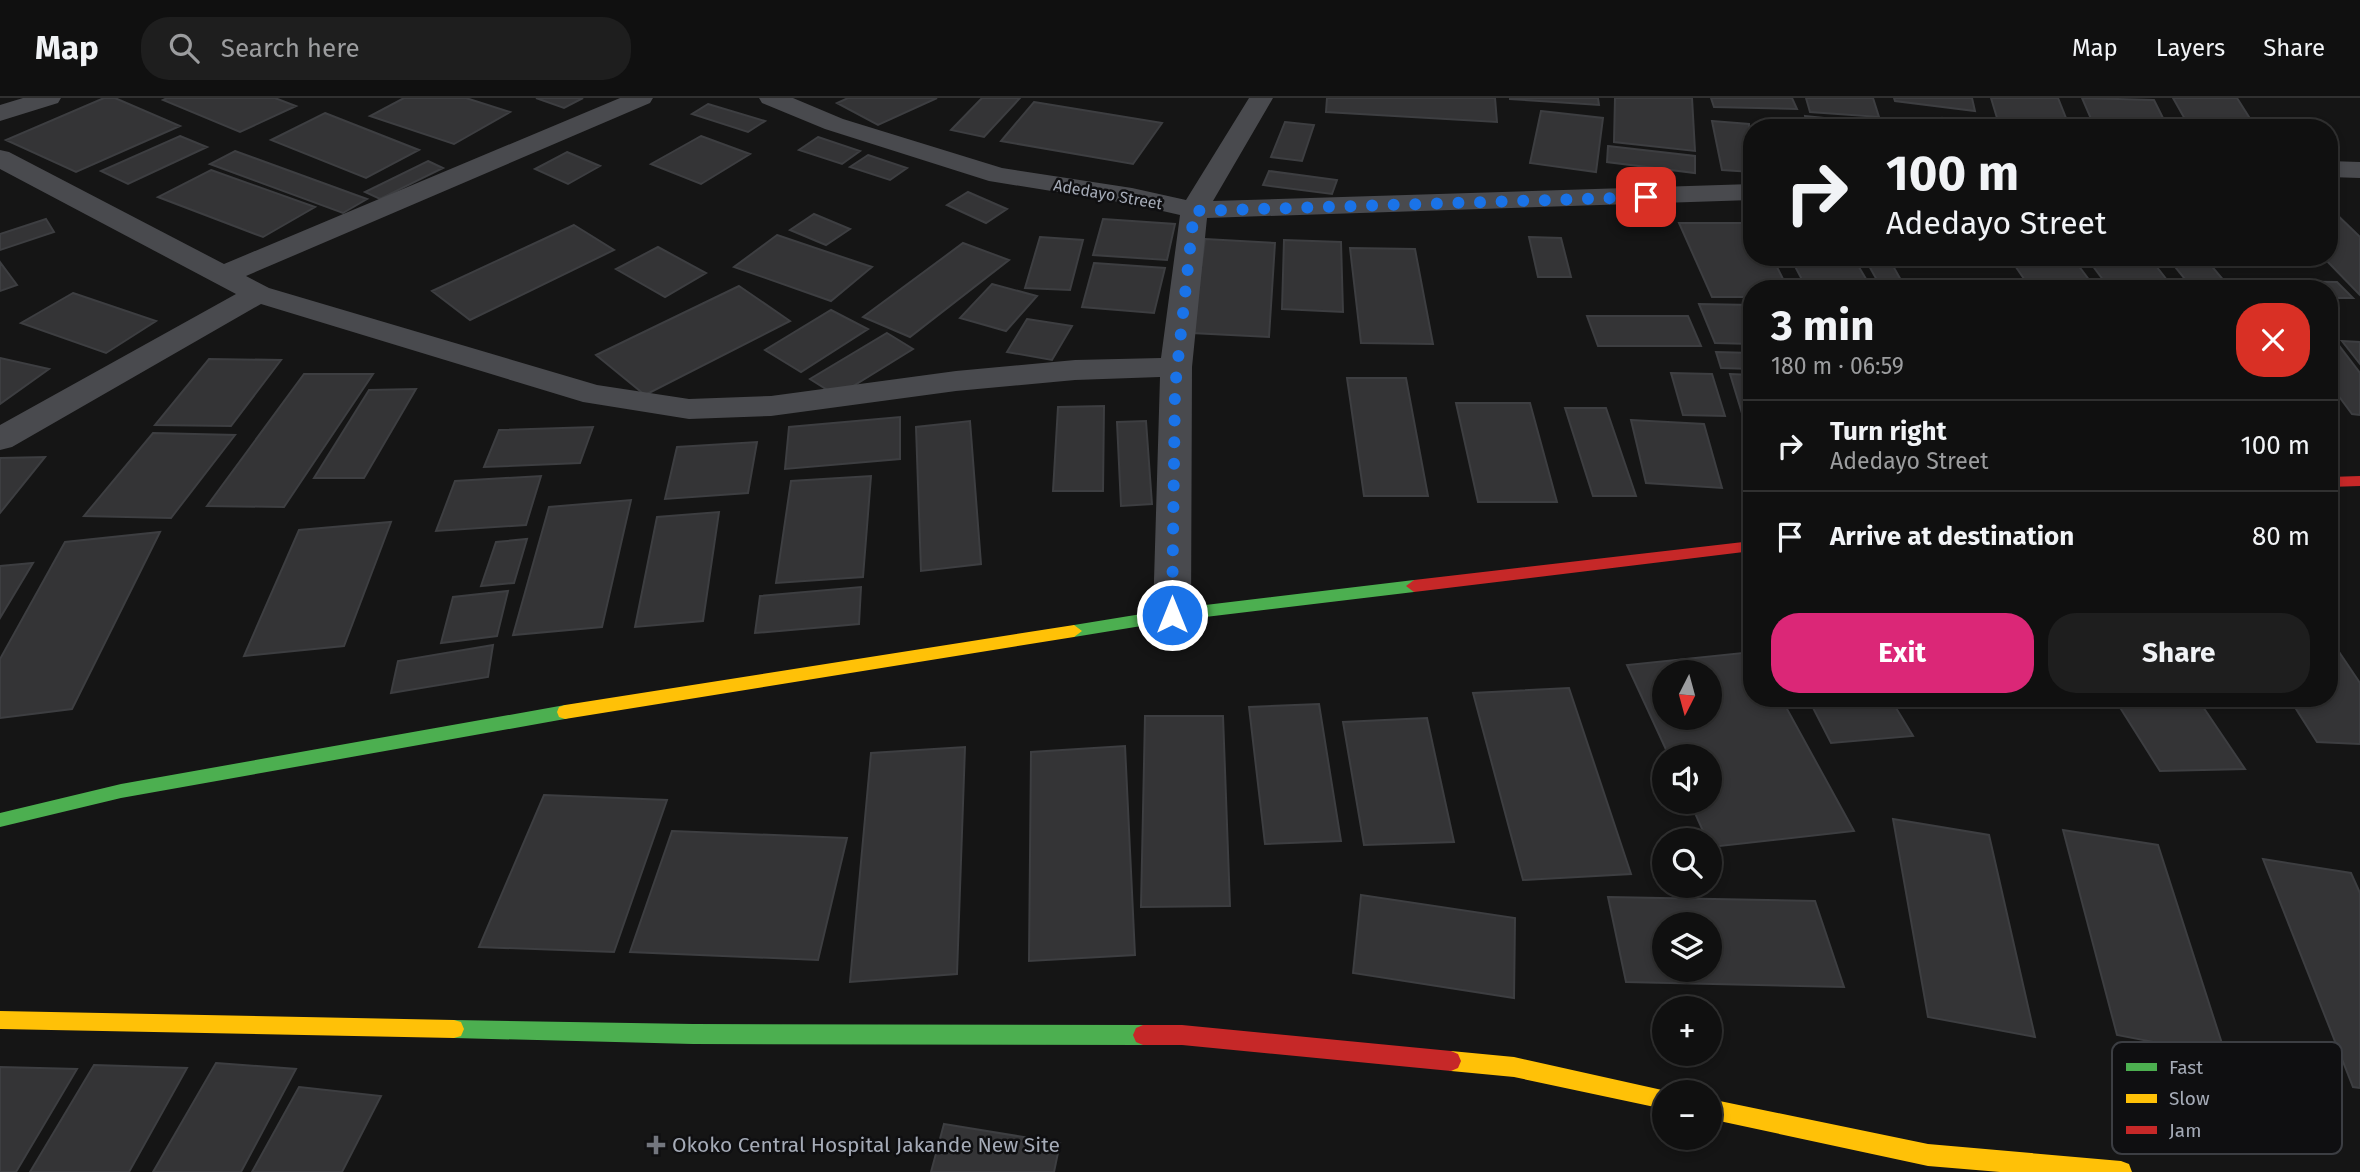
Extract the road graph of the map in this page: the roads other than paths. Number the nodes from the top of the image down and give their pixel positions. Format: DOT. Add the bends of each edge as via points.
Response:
graph roads {
  1 [pos="49,98"];
  2 [pos="640,98"];
  3 [pos="771,98"];
  4 [pos="1261,98"];
  5 [pos="0,113"];
  6 [pos="0,158"];
  7 [pos="2338,169"];
  8 [pos="2360,170"];
  9 [pos="1743,192"];
  10 [pos="1194,211"];
  11 [pos="223,275"];
  12 [pos="258,294"];
  13 [pos="1176,367"];
  14 [pos="0,439"];
  15 [pos="2360,481"];
  16 [pos="2338,482"];
  17 [pos="1743,547"];
  18 [pos="1172,615"];
  19 [pos="0,820"];
  20 [pos="0,1020"];
  21 [pos="1652,1096"];
  22 [pos="1722,1112"];
  23 [pos="1931,1164"];
  24 [pos="2121,1172"];
  1 -- 5 [label="street"];
  2 -- 11 [label="street"];
  3 -- 10 [label="street, Adedayo Street" via="834,124 998,175 1132,196"];
  4 -- 10 [label="street"];
  6 -- 11 [label="street"];
  7 -- 8 [label="street"];
  9 -- 10 [label="street, Adedayo Street"];
  10 -- 13 [label="street"];
  11 -- 12 [label="street"];
  12 -- 13 [label="street" via="594,396 689,409 771,406 1074,370"];
  12 -- 14 [label="street"];
  13 -- 18 [label="street"];
  15 -- 16 [label="main road"];
  17 -- 18 [label="main road"];
  18 -- 19 [label="main road" via="447,731 121,791"];
  20 -- 21 [label="main road" via="693,1034 1182,1035 1514,1067"];
  22 -- 23 [label="main road"];
  23 -- 24 [label="main road"];
}
